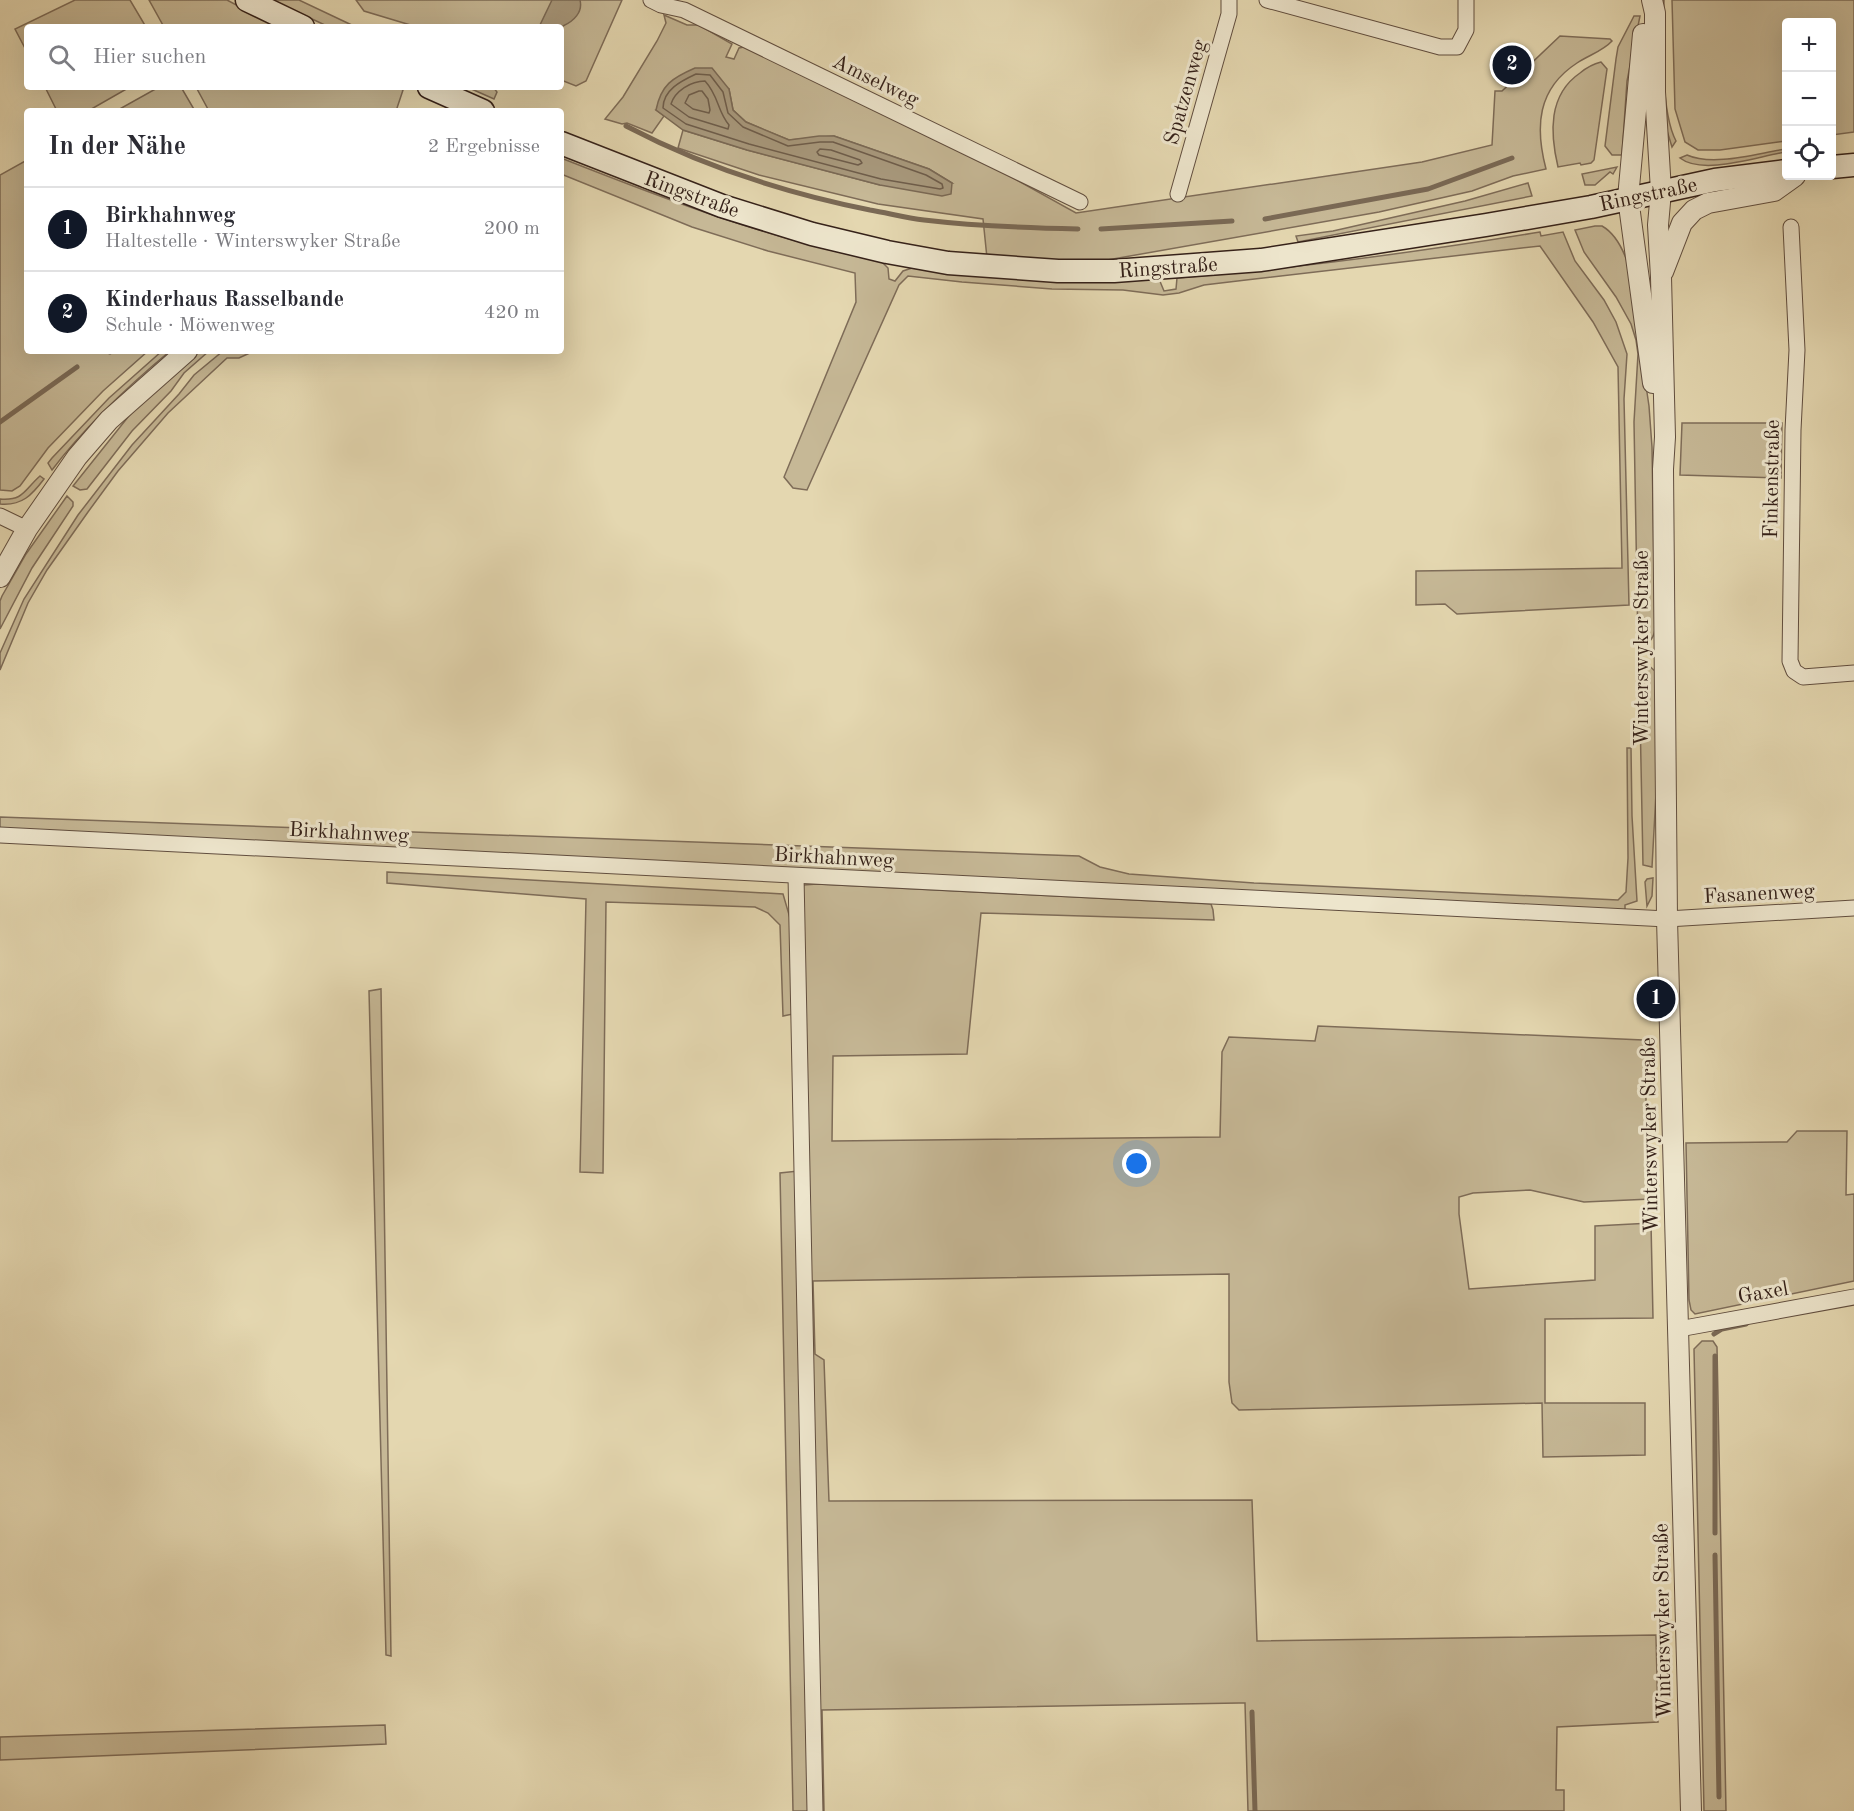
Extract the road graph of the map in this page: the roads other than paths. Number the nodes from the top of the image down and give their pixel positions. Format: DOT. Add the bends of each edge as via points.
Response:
graph roads {
  1 [pos="247,0"];
  2 [pos="651,0"];
  3 [pos="1229,0"];
  4 [pos="1267,0"];
  5 [pos="1466,0"];
  6 [pos="1651,0"];
  7 [pos="297,24"];
  8 [pos="433,90"];
  9 [pos="450,104"];
  10 [pos="469,108"];
  11 [pos="564,144"];
  12 [pos="1854,165"];
  13 [pos="1836,167"];
  14 [pos="1782,172"];
  15 [pos="1789,180"];
  16 [pos="1661,191"];
  17 [pos="1178,194"];
  18 [pos="1628,198"];
  19 [pos="1080,202"];
  20 [pos="1791,227"];
  21 [pos="1661,277"];
  22 [pos="184,354"];
  23 [pos="1663,469"];
  24 [pos="0,516"];
  25 [pos="27,530"];
  26 [pos="0,577"];
  27 [pos="1854,673"];
  28 [pos="0,836"];
  29 [pos="796,876"];
  30 [pos="1854,908"];
  31 [pos="1667,919"];
  32 [pos="1854,1297"];
  33 [pos="1679,1329"];
  34 [pos="815,1811"];
  35 [pos="1691,1811"];
  1 -- 7 [label="main road"];
  2 -- 19 [label="street, Amselweg" via="684,10"];
  3 -- 17 [label="street, Spatzenweg"];
  4 -- 5 [label="street" via="1440,47 1457,47 1466,30"];
  6 -- 16 [label="street, Winterswyker Straße" via="1655,13"];
  6 -- 18 [label="street" via="1645,15"];
  8 -- 9 [label="main road"];
  9 -- 10 [label="main road"];
  11 -- 18 [label="main road, Ringstraße" via="722,206 812,234 887,252 1003,268 1114,272 1261,260"];
  12 -- 13 [label="main road"];
  14 -- 16 [label="main road, Ringstraße"];
  15 -- 21 [label="street, Winterswyker Straße" via="1774,191 1708,203 1694,210 1682,223"];
  16 -- 18 [label="main road, Ringstraße"];
  16 -- 21 [label="street, Winterswyker Straße"];
  18 -- 23 [label="street" via="1653,390 1655,436"];
  20 -- 27 [label="street, Finkenstraße" via="1797,350 1792,430 1790,661 1794,671 1803,676"];
  21 -- 23 [label="street, Winterswyker Straße"];
  22 -- 25 [label="street" via="109,420 77,457"];
  23 -- 31 [label="street, Winterswyker Straße"];
  24 -- 25 [label="street"];
  25 -- 26 [label="street"];
  28 -- 29 [label="street, Birkhahnweg"];
  29 -- 31 [label="street, Birkhahnweg"];
  29 -- 34 [label="street"];
  30 -- 31 [label="street, Fasanenweg"];
  31 -- 33 [label="street, Winterswyker Straße"];
  32 -- 33 [label="street, Gaxel"];
  33 -- 35 [label="street, Winterswyker Straße"];
}
